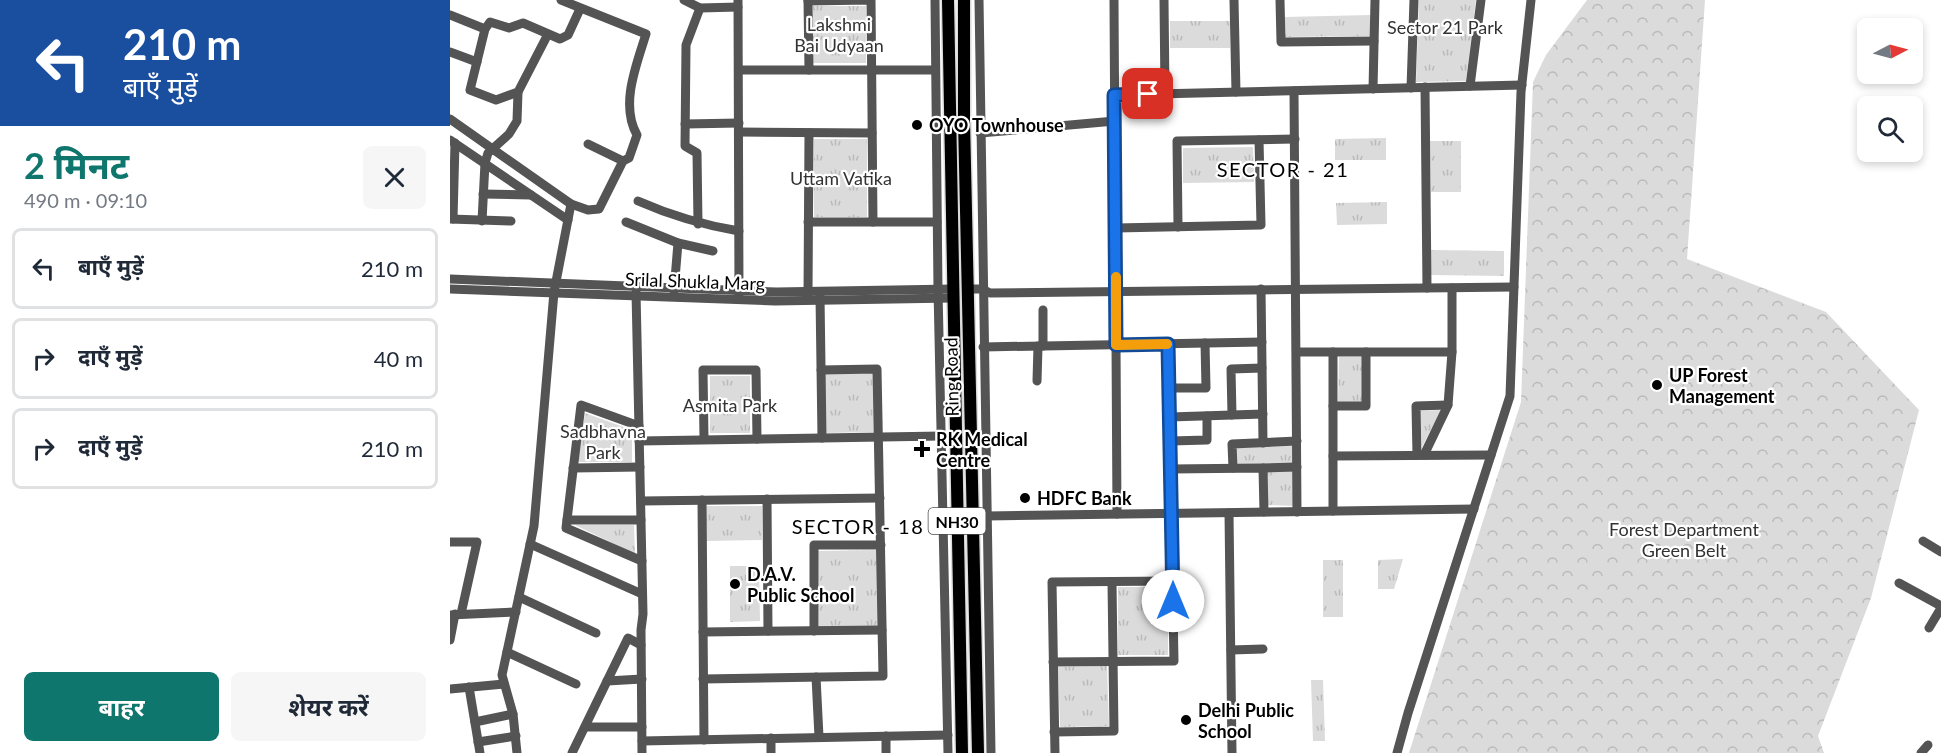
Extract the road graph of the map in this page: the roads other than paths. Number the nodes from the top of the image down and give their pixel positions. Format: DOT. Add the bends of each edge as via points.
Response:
graph roads {
  1 [pos="561,0"];
  2 [pos="684,0"];
  3 [pos="935,0"];
  4 [pos="948,0"];
  5 [pos="964,0"];
  6 [pos="979,0"];
  7 [pos="1114,0"];
  8 [pos="1164,0"];
  9 [pos="1234,0"];
  10 [pos="1280,0"];
  11 [pos="1375,0"];
  12 [pos="1414,0"];
  13 [pos="1481,0"];
  14 [pos="1532,0"];
  15 [pos="808,1"];
  16 [pos="738,4"];
  17 [pos="700,8"];
  18 [pos="580,9"];
  19 [pos="450,15"];
  20 [pos="485,29"];
  21 [pos="548,34"];
  22 [pos="1374,41"];
  23 [pos="450,52"];
  24 [pos="477,62"];
  25 [pos="739,70"];
  26 [pos="809,70"];
  27 [pos="872,70"];
  28 [pos="934,70"];
  29 [pos="1522,85"];
  30 [pos="1470,86"];
  31 [pos="1425,87"];
  32 [pos="1411,88"];
  33 [pos="1372,89"];
  34 [pos="1294,91"];
  35 [pos="518,92"];
  36 [pos="1236,92"];
  37 [pos="1165,93"];
  38 [pos="1114,95"];
  39 [pos="450,119"];
  40 [pos="1115,121"];
  41 [pos="685,124"];
  42 [pos="739,128"];
  43 [pos="809,133"];
  44 [pos="872,133"];
  45 [pos="980,133"];
  46 [pos="1259,140"];
  47 [pos="1295,140"];
  48 [pos="452,141"];
  49 [pos="588,144"];
  50 [pos="494,148"];
  51 [pos="623,161"];
  52 [pos="485,163"];
  53 [pos="483,194"];
  54 [pos="531,195"];
  55 [pos="639,201"];
  56 [pos="571,204"];
  57 [pos="452,219"];
  58 [pos="482,220"];
  59 [pos="568,220"];
  60 [pos="511,221"];
  61 [pos="626,222"];
  62 [pos="808,222"];
  63 [pos="873,222"];
  64 [pos="937,222"];
  65 [pos="698,224"];
  66 [pos="1178,226"];
  67 [pos="1116,228"];
  68 [pos="739,231"];
  69 [pos="678,243"];
  70 [pos="713,250"];
  71 [pos="450,279"];
  72 [pos="1514,287"];
  73 [pos="555,288"];
  74 [pos="1427,288"];
  75 [pos="1452,288"];
  76 [pos="450,289"];
  77 [pos="1261,289"];
  78 [pos="1297,289"];
  79 [pos="636,291"];
  80 [pos="1116,291"];
  81 [pos="674,292"];
  82 [pos="968,293"];
  83 [pos="985,293"];
  84 [pos="938,294"];
  85 [pos="953,294"];
  86 [pos="739,295"];
  87 [pos="808,296"];
  88 [pos="820,296"];
  89 [pos="1043,310"];
  90 [pos="1262,342"];
  91 [pos="1205,343"];
  92 [pos="1168,344"];
  93 [pos="1116,345"];
  94 [pos="1041,346"];
  95 [pos="983,347"];
  96 [pos="1297,352"];
  97 [pos="1333,352"];
  98 [pos="1366,352"];
  99 [pos="1452,352"];
  100 [pos="1262,368"];
  101 [pos="821,370"];
  102 [pos="1037,381"];
  103 [pos="1169,388"];
  104 [pos="1448,405"];
  105 [pos="1333,406"];
  106 [pos="1263,414"];
  107 [pos="1232,415"];
  108 [pos="1207,416"];
  109 [pos="1170,417"];
  110 [pos="639,426"];
  111 [pos="942,436"];
  112 [pos="879,437"];
  113 [pos="822,438"];
  114 [pos="757,439"];
  115 [pos="704,440"];
  116 [pos="639,441"];
  117 [pos="1170,441"];
  118 [pos="1297,441"];
  119 [pos="1263,443"];
  120 [pos="1421,455"];
  121 [pos="1491,455"];
  122 [pos="1333,456"];
  123 [pos="640,467"];
  124 [pos="1297,467"];
  125 [pos="573,468"];
  126 [pos="1233,468"];
  127 [pos="1263,468"];
  128 [pos="1171,469"];
  129 [pos="880,498"];
  130 [pos="767,499"];
  131 [pos="702,500"];
  132 [pos="640,501"];
  133 [pos="1474,509"];
  134 [pos="1333,511"];
  135 [pos="1264,512"];
  136 [pos="1298,512"];
  137 [pos="1173,513"];
  138 [pos="1229,513"];
  139 [pos="1117,514"];
  140 [pos="987,516"];
  141 [pos="567,520"];
  142 [pos="641,520"];
  143 [pos="1923,541"];
  144 [pos="450,542"];
  145 [pos="530,544"];
  146 [pos="881,545"];
  147 [pos="1941,552"];
  148 [pos="642,561"];
  149 [pos="1173,581"];
  150 [pos="1112,582"];
  151 [pos="1899,583"];
  152 [pos="642,594"];
  153 [pos="519,597"];
  154 [pos="1941,607"];
  155 [pos="516,612"];
  156 [pos="455,614"];
  157 [pos="1929,627"];
  158 [pos="882,630"];
  159 [pos="814,631"];
  160 [pos="703,632"];
  161 [pos="768,632"];
  162 [pos="596,633"];
  163 [pos="450,640"];
  164 [pos="641,645"];
  165 [pos="1231,650"];
  166 [pos="1263,650"];
  167 [pos="507,652"];
  168 [pos="1113,661"];
  169 [pos="1053,662"];
  170 [pos="816,677"];
  171 [pos="642,679"];
  172 [pos="703,679"];
  173 [pos="607,681"];
  174 [pos="504,684"];
  175 [pos="576,684"];
  176 [pos="469,687"];
  177 [pos="450,689"];
  178 [pos="513,714"];
  179 [pos="475,722"];
  180 [pos="642,727"];
  181 [pos="585,728"];
  182 [pos="1054,732"];
  183 [pos="948,735"];
  184 [pos="516,736"];
  185 [pos="886,736"];
  186 [pos="819,737"];
  187 [pos="771,738"];
  188 [pos="704,740"];
  189 [pos="642,741"];
  190 [pos="478,742"];
  191 [pos="1928,745"];
  192 [pos="480,753"];
  193 [pos="517,753"];
  194 [pos="572,753"];
  195 [pos="642,753"];
  196 [pos="771,753"];
  197 [pos="886,753"];
  198 [pos="948,753"];
  199 [pos="962,753"];
  200 [pos="978,753"];
  201 [pos="991,753"];
  202 [pos="1054,753"];
  203 [pos="1232,753"];
  204 [pos="1398,753"];
  205 [pos="1921,753"];
  1 -- 18 [label="street"];
  2 -- 17 [label="street"];
  3 -- 28 [label="street"];
  4 -- 85 [label="highway, Ring Road / NH30"];
  5 -- 82 [label="highway, Ring Road / NH30"];
  6 -- 45 [label="street"];
  7 -- 38 [label="street"];
  8 -- 37 [label="street"];
  9 -- 36 [label="street"];
  10 -- 22 [label="street" via="1281,42"];
  11 -- 22 [label="street"];
  12 -- 32 [label="street"];
  13 -- 30 [label="street"];
  14 -- 29 [label="street"];
  15 -- 26 [label="street"];
  15 -- 27 [label="street" via="871,0"];
  16 -- 17 [label="street"];
  16 -- 25 [label="street"];
  17 -- 41 [label="street" via="686,45"];
  18 -- 21 [label="street" via="568,35 560,39"];
  18 -- 51 [label="street" via="646,34 629,89 630,123 637,135 629,158"];
  19 -- 20 [label="street"];
  20 -- 21 [label="street" via="490,22 509,28 523,23"];
  20 -- 24 [label="street"];
  21 -- 35 [label="street"];
  22 -- 33 [label="street"];
  23 -- 24 [label="street"];
  24 -- 35 [label="street" via="470,90 496,100"];
  25 -- 26 [label="street"];
  25 -- 42 [label="street"];
  26 -- 27 [label="street"];
  27 -- 28 [label="street"];
  27 -- 44 [label="street"];
  28 -- 64 [label="street"];
  29 -- 30 [label="street"];
  29 -- 72 [label="street"];
  30 -- 31 [label="street"];
  31 -- 32 [label="street"];
  31 -- 74 [label="street"];
  32 -- 33 [label="street"];
  33 -- 34 [label="street"];
  34 -- 36 [label="street"];
  34 -- 47 [label="street"];
  35 -- 50 [label="street" via="517,121"];
  36 -- 37 [label="street"];
  37 -- 38 [label="street"];
  38 -- 40 [label="street"];
  39 -- 50 [label="street"];
  40 -- 45 [label="street"];
  40 -- 67 [label="street"];
  41 -- 42 [label="street"];
  41 -- 65 [label="street" via="685,146 697,153"];
  42 -- 43 [label="street"];
  42 -- 68 [label="street"];
  43 -- 44 [label="street"];
  43 -- 62 [label="street"];
  44 -- 63 [label="street"];
  45 -- 83 [label="street"];
  46 -- 47 [label="street"];
  46 -- 66 [label="street" via="1177,141"];
  46 -- 66 [label="street" via="1260,225"];
  47 -- 78 [label="street"];
  48 -- 52 [label="street"];
  48 -- 57 [label="street"];
  49 -- 51 [label="street"];
  50 -- 52 [label="street"];
  50 -- 56 [label="street"];
  51 -- 56 [label="street" via="599,209"];
  52 -- 53 [label="street"];
  52 -- 54 [label="street"];
  53 -- 54 [label="street"];
  53 -- 58 [label="street"];
  54 -- 59 [label="street"];
  55 -- 65 [label="street"];
  56 -- 59 [label="street"];
  57 -- 58 [label="street"];
  58 -- 60 [label="street"];
  59 -- 73 [label="street"];
  61 -- 69 [label="street"];
  62 -- 63 [label="street"];
  62 -- 87 [label="street"];
  63 -- 64 [label="street"];
  64 -- 84 [label="street"];
  65 -- 68 [label="street"];
  66 -- 67 [label="street"];
  67 -- 80 [label="street"];
  68 -- 86 [label="street"];
  69 -- 70 [label="street"];
  69 -- 81 [label="street"];
  71 -- 73 [label="street, Srilal Shukla Marg"];
  72 -- 75 [label="street"];
  72 -- 121 [label="street" via="1510,396"];
  73 -- 76 [label="street, Srilal Shukla Marg"];
  73 -- 79 [label="street, Srilal Shukla Marg"];
  73 -- 145 [label="street"];
  74 -- 75 [label="street"];
  74 -- 78 [label="street"];
  75 -- 99 [label="street"];
  77 -- 78 [label="street"];
  77 -- 80 [label="street"];
  77 -- 90 [label="street"];
  78 -- 96 [label="street"];
  79 -- 81 [label="street, Srilal Shukla Marg"];
  79 -- 110 [label="street"];
  80 -- 83 [label="street"];
  80 -- 93 [label="street"];
  81 -- 86 [label="street, Srilal Shukla Marg"];
  82 -- 83 [label="street"];
  82 -- 200 [label="highway, Ring Road / NH30"];
  83 -- 95 [label="street"];
  84 -- 85 [label="street, Srilal Shukla Marg"];
  84 -- 88 [label="street, Srilal Shukla Marg"];
  84 -- 111 [label="street"];
  85 -- 199 [label="highway, Ring Road / NH30"];
  86 -- 87 [label="street, Srilal Shukla Marg"];
  87 -- 88 [label="street, Srilal Shukla Marg"];
  88 -- 101 [label="street"];
  89 -- 94 [label="street"];
  90 -- 91 [label="street"];
  90 -- 100 [label="street"];
  91 -- 92 [label="street"];
  91 -- 103 [label="street" via="1206,388"];
  92 -- 93 [label="street"];
  92 -- 103 [label="street"];
  93 -- 94 [label="street"];
  93 -- 139 [label="street"];
  94 -- 95 [label="street"];
  94 -- 102 [label="street"];
  95 -- 140 [label="street"];
  96 -- 97 [label="street"];
  96 -- 118 [label="street"];
  97 -- 98 [label="street"];
  97 -- 105 [label="street"];
  98 -- 99 [label="street"];
  98 -- 105 [label="street" via="1366,406"];
  99 -- 104 [label="street"];
  100 -- 106 [label="street"];
  100 -- 107 [label="street" via="1231,369"];
  101 -- 112 [label="street" via="877,369"];
  101 -- 113 [label="street"];
  103 -- 109 [label="street"];
  104 -- 120 [label="street"];
  104 -- 120 [label="street" via="1416,406"];
  105 -- 122 [label="street"];
  106 -- 107 [label="street"];
  106 -- 119 [label="street"];
  107 -- 108 [label="street"];
  108 -- 109 [label="street"];
  108 -- 117 [label="street" via="1207,440"];
  109 -- 117 [label="street"];
  110 -- 116 [label="street"];
  110 -- 125 [label="street" via="581,405"];
  111 -- 112 [label="street"];
  111 -- 183 [label="street"];
  112 -- 113 [label="street"];
  112 -- 129 [label="street"];
  113 -- 114 [label="street"];
  114 -- 115 [label="street"];
  114 -- 115 [label="street" via="756,369 703,370"];
  115 -- 116 [label="street"];
  116 -- 123 [label="street"];
  117 -- 128 [label="street"];
  118 -- 119 [label="street"];
  118 -- 124 [label="street"];
  119 -- 126 [label="street" via="1232,444"];
  120 -- 121 [label="street"];
  120 -- 122 [label="street"];
  121 -- 133 [label="street"];
  122 -- 134 [label="street"];
  123 -- 125 [label="street"];
  123 -- 132 [label="street"];
  124 -- 127 [label="street"];
  124 -- 136 [label="street"];
  125 -- 141 [label="street"];
  126 -- 127 [label="street"];
  126 -- 128 [label="street"];
  127 -- 135 [label="street"];
  128 -- 137 [label="street"];
  129 -- 130 [label="street"];
  129 -- 146 [label="street"];
  130 -- 131 [label="street"];
  130 -- 161 [label="street"];
  131 -- 132 [label="street"];
  131 -- 160 [label="street"];
  132 -- 142 [label="street"];
  133 -- 134 [label="street"];
  133 -- 204 [label="street"];
  134 -- 136 [label="street"];
  135 -- 136 [label="street"];
  135 -- 138 [label="street"];
  137 -- 138 [label="street"];
  137 -- 139 [label="street"];
  137 -- 149 [label="street"];
  138 -- 165 [label="street"];
  139 -- 140 [label="street"];
  140 -- 201 [label="street"];
  141 -- 142 [label="street"];
  141 -- 148 [label="street" via="566,528"];
  142 -- 148 [label="street"];
  143 -- 147 [label="street"];
  144 -- 156 [label="street" via="477,542"];
  145 -- 152 [label="street"];
  145 -- 153 [label="street"];
  146 -- 158 [label="street"];
  146 -- 159 [label="street" via="814,545"];
  148 -- 152 [label="street"];
  149 -- 150 [label="street"];
  149 -- 168 [label="street" via="1174,661"];
  150 -- 168 [label="street"];
  150 -- 169 [label="street" via="1052,582"];
  151 -- 154 [label="street"];
  152 -- 164 [label="street"];
  153 -- 155 [label="street"];
  153 -- 162 [label="street"];
  154 -- 157 [label="street"];
  155 -- 156 [label="street"];
  155 -- 167 [label="street"];
  156 -- 163 [label="street"];
  158 -- 159 [label="street"];
  158 -- 170 [label="street" via="883,676"];
  159 -- 161 [label="street"];
  160 -- 161 [label="street"];
  160 -- 172 [label="street"];
  164 -- 171 [label="street"];
  164 -- 173 [label="street" via="628,638"];
  165 -- 166 [label="street"];
  165 -- 203 [label="street"];
  167 -- 174 [label="street"];
  167 -- 175 [label="street"];
  168 -- 169 [label="street"];
  168 -- 182 [label="street" via="1114,731"];
  169 -- 182 [label="street"];
  170 -- 172 [label="street"];
  170 -- 186 [label="street"];
  171 -- 173 [label="street"];
  171 -- 180 [label="street"];
  172 -- 188 [label="street"];
  173 -- 181 [label="street"];
  174 -- 176 [label="street"];
  174 -- 178 [label="street"];
  176 -- 177 [label="street"];
  176 -- 179 [label="street"];
  178 -- 179 [label="street"];
  178 -- 184 [label="street"];
  179 -- 190 [label="street"];
  180 -- 181 [label="street"];
  180 -- 189 [label="street"];
  181 -- 194 [label="street"];
  182 -- 202 [label="street"];
  183 -- 185 [label="street"];
  183 -- 198 [label="street"];
  184 -- 190 [label="street"];
  184 -- 193 [label="street"];
  185 -- 186 [label="street"];
  185 -- 197 [label="street"];
  186 -- 187 [label="street"];
  187 -- 188 [label="street"];
  187 -- 196 [label="street"];
  188 -- 189 [label="street"];
  189 -- 195 [label="street"];
  190 -- 192 [label="street"];
  191 -- 205 [label="street"];
}
